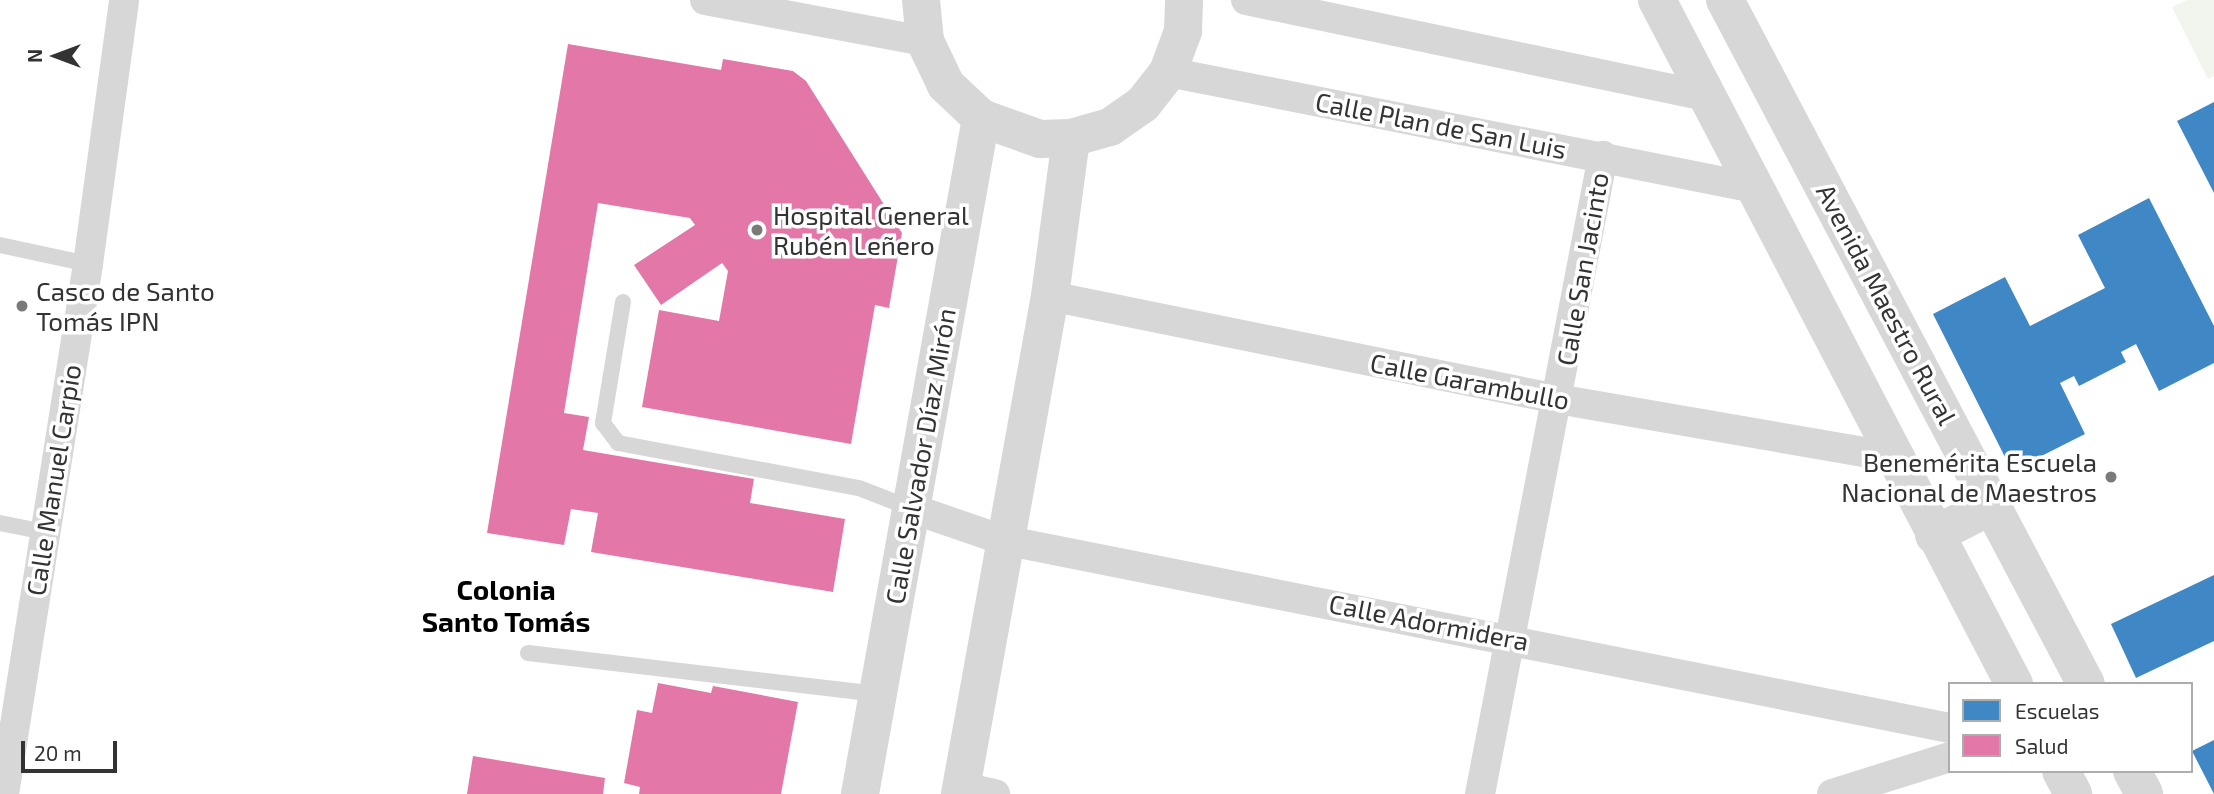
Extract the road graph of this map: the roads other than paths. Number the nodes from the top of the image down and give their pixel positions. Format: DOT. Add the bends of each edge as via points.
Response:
graph roads {
  1 [pos="124,0"];
  2 [pos="705,0"];
  3 [pos="921,0"];
  4 [pos="1184,0"];
  5 [pos="1246,0"];
  6 [pos="1657,0"];
  7 [pos="1725,0"];
  8 [pos="925,41"];
  9 [pos="1168,72"];
  10 [pos="1707,96"];
  11 [pos="981,118"];
  12 [pos="1071,138"];
  13 [pos="1603,156"];
  14 [pos="1755,188"];
  15 [pos="0,245"];
  16 [pos="88,264"];
  17 [pos="1050,296"];
  18 [pos="623,302"];
  19 [pos="1558,400"];
  20 [pos="1892,457"];
  21 [pos="1993,505"];
  22 [pos="910,508"];
  23 [pos="0,523"];
  24 [pos="45,532"];
  25 [pos="1934,535"];
  26 [pos="1003,540"];
  27 [pos="1508,637"];
  28 [pos="528,653"];
  29 [pos="2013,682"];
  30 [pos="2085,682"];
  31 [pos="878,694"];
  32 [pos="1948,729"];
  33 [pos="1948,758"];
  34 [pos="2062,773"];
  35 [pos="2133,773"];
  36 [pos="973,792"];
  37 [pos="4,794"];
  38 [pos="860,794"];
  39 [pos="1480,794"];
  40 [pos="1832,794"];
  41 [pos="2073,794"];
  42 [pos="2144,794"];
  1 -- 16 [label="street, Calle Manuel Carpio"];
  2 -- 8 [label="street"];
  3 -- 8 [label="street"];
  4 -- 9 [label="street" via="1183,31"];
  5 -- 10 [label="street"];
  6 -- 10 [label="street"];
  7 -- 21 [label="street, Avenida Maestro Rural"];
  8 -- 11 [label="street" via="946,85"];
  9 -- 12 [label="street" via="1143,104 1110,127"];
  9 -- 13 [label="street, Calle Plan de San Luis"];
  10 -- 14 [label="street"];
  11 -- 12 [label="street" via="1040,139"];
  11 -- 22 [label="street, Calle Salvador Díaz Mirón"];
  12 -- 17 [label="street"];
  13 -- 14 [label="street, Calle Plan de San Luis"];
  13 -- 19 [label="street, Calle San Jacinto"];
  14 -- 20 [label="street"];
  15 -- 16 [label="lane"];
  16 -- 24 [label="street, Calle Manuel Carpio"];
  17 -- 19 [label="street, Calle Garambullo"];
  17 -- 26 [label="street"];
  18 -- 22 [label="lane" via="603,423 618,443 859,488"];
  19 -- 20 [label="street, Calle Garambullo"];
  19 -- 27 [label="street, Calle San Jacinto"];
  20 -- 25 [label="street"];
  21 -- 25 [label="street"];
  21 -- 30 [label="street, Avenida Maestro Rural"];
  22 -- 26 [label="street, Calle Adormidera"];
  22 -- 31 [label="street, Calle Salvador Díaz Mirón"];
  23 -- 24 [label="lane"];
  24 -- 37 [label="street, Calle Manuel Carpio"];
  25 -- 29 [label="street"];
  26 -- 27 [label="street, Calle Adormidera"];
  26 -- 36 [label="street"];
  27 -- 32 [label="street, Calle Adormidera"];
  27 -- 39 [label="street, Calle San Jacinto"];
  28 -- 31 [label="lane"];
  31 -- 38 [label="street, Calle Salvador Díaz Mirón"];
  33 -- 40 [label="street"];
  34 -- 41 [label="street"];
  35 -- 42 [label="street"];
}
